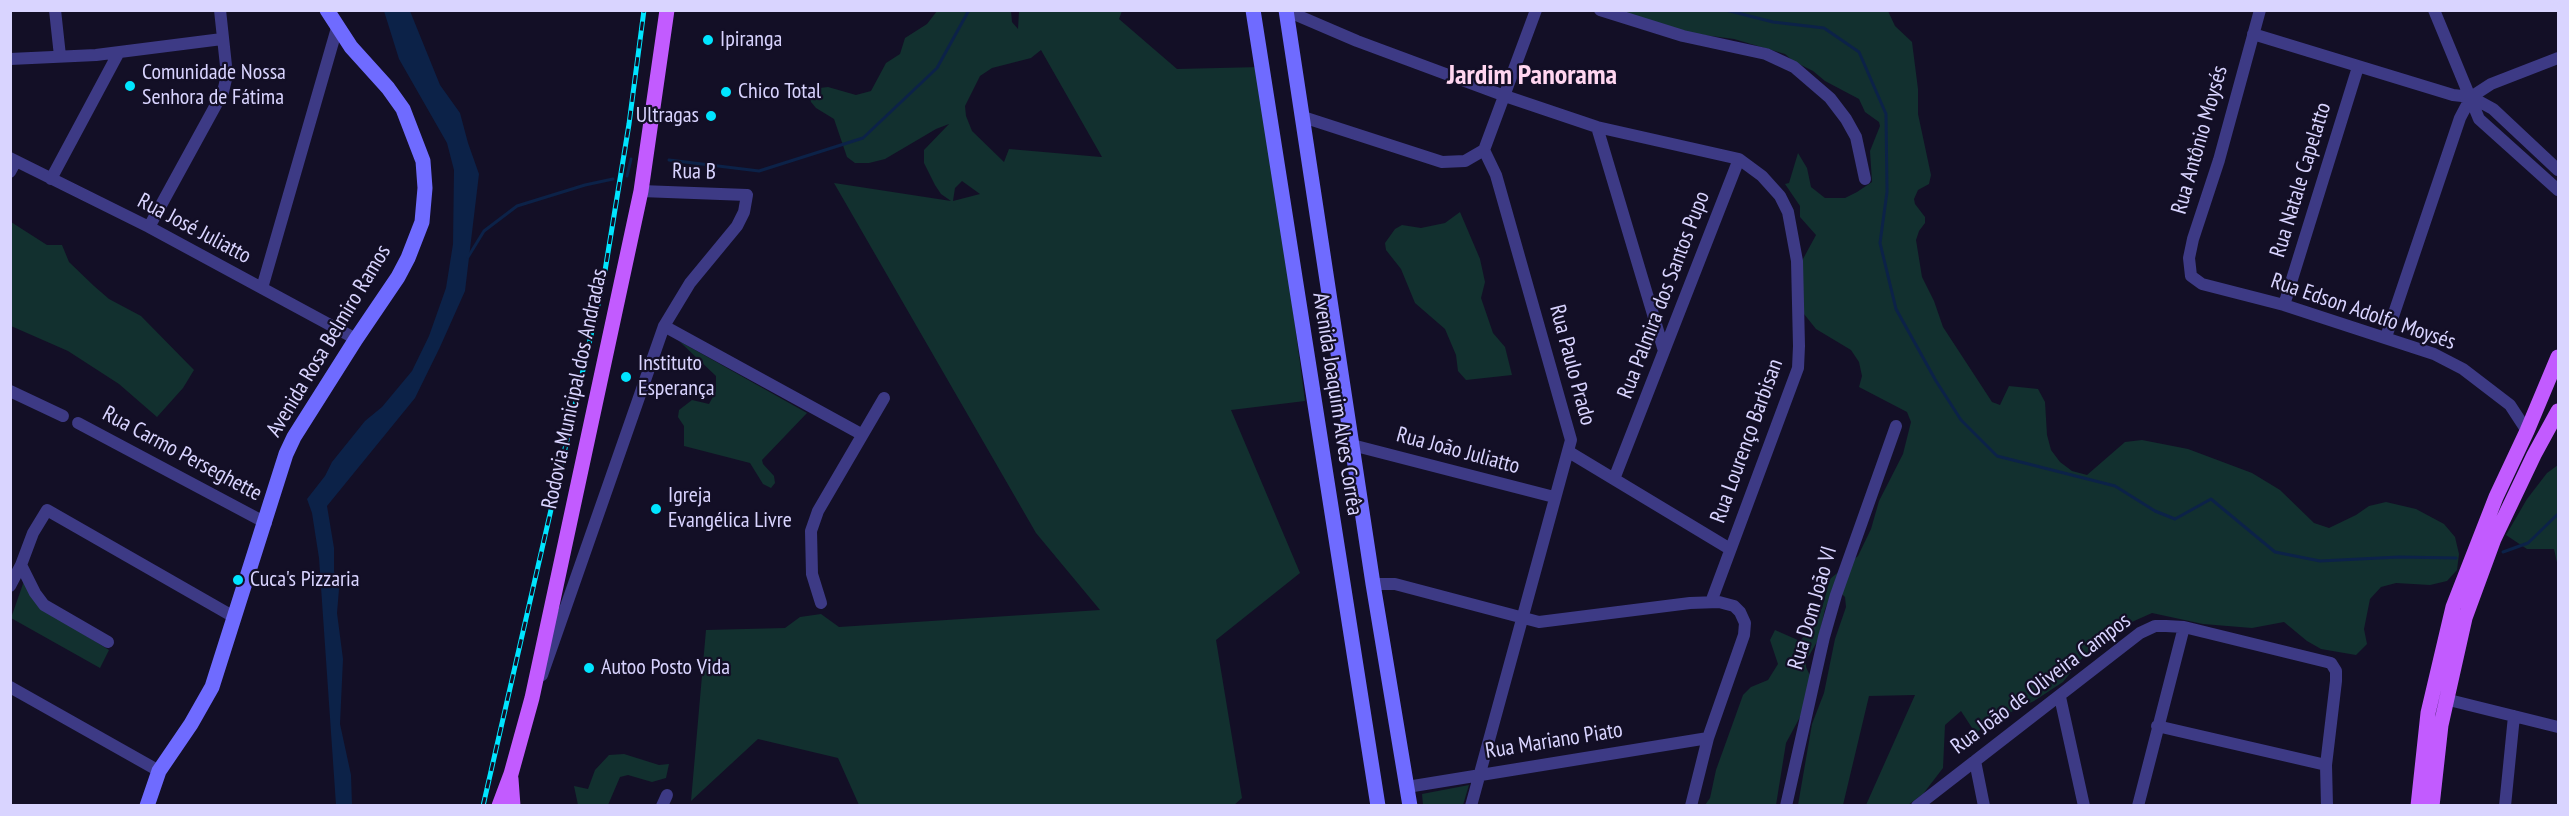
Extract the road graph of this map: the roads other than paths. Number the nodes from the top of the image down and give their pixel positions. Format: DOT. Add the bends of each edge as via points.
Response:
graph roads {
  1 [pos="55,10"];
  2 [pos="220,10"];
  3 [pos="327,10"];
  4 [pos="667,10"];
  5 [pos="1253,10"];
  6 [pos="1536,10"];
  7 [pos="1600,10"];
  8 [pos="2260,10"];
  9 [pos="2434,10"];
  10 [pos="1286,11"];
  11 [pos="337,28"];
  12 [pos="2253,34"];
  13 [pos="222,39"];
  14 [pos="119,52"];
  15 [pos="60,56"];
  16 [pos="2559,58"];
  17 [pos="10,59"];
  18 [pos="2358,67"];
  19 [pos="1504,96"];
  20 [pos="2471,98"];
  21 [pos="1303,117"];
  22 [pos="1598,127"];
  23 [pos="1484,150"];
  24 [pos="1739,159"];
  25 [pos="12,164"];
  26 [pos="2559,170"];
  27 [pos="51,179"];
  28 [pos="1865,179"];
  29 [pos="2559,190"];
  30 [pos="641,191"];
  31 [pos="149,227"];
  32 [pos="2196,281"];
  33 [pos="262,288"];
  34 [pos="2284,305"];
  35 [pos="664,326"];
  36 [pos="2386,337"];
  37 [pos="356,339"];
  38 [pos="1664,351"];
  39 [pos="2559,357"];
  40 [pos="10,391"];
  41 [pos="884,398"];
  42 [pos="2559,411"];
  43 [pos="63,416"];
  44 [pos="78,423"];
  45 [pos="1896,426"];
  46 [pos="2527,431"];
  47 [pos="861,434"];
  48 [pos="1352,445"];
  49 [pos="1569,452"];
  50 [pos="1614,479"];
  51 [pos="1554,497"];
  52 [pos="266,523"];
  53 [pos="1730,549"];
  54 [pos="21,565"];
  55 [pos="1373,584"];
  56 [pos="10,586"];
  57 [pos="1712,602"];
  58 [pos="821,603"];
  59 [pos="234,617"];
  60 [pos="1521,618"];
  61 [pos="2184,627"];
  62 [pos="108,642"];
  63 [pos="10,687"];
  64 [pos="2060,696"];
  65 [pos="532,698"];
  66 [pos="2445,699"];
  67 [pos="2514,716"];
  68 [pos="2157,726"];
  69 [pos="2559,727"];
  70 [pos="1708,738"];
  71 [pos="1976,761"];
  72 [pos="2326,765"];
  73 [pos="159,771"];
  74 [pos="511,774"];
  75 [pos="1479,774"];
  76 [pos="1407,787"];
  77 [pos="1378,805"];
  78 [pos="147,806"];
  79 [pos="499,806"];
  80 [pos="513,806"];
  81 [pos="1410,806"];
  82 [pos="1471,806"];
  83 [pos="1691,806"];
  84 [pos="1786,806"];
  85 [pos="1917,806"];
  86 [pos="1984,806"];
  87 [pos="2084,806"];
  88 [pos="2138,806"];
  89 [pos="2327,806"];
  90 [pos="2418,806"];
  91 [pos="2432,806"];
  92 [pos="2505,806"];
  1 -- 15 [label="street"];
  2 -- 13 [label="street"];
  3 -- 11 [label="main road, Avenida Rosa Belmiro Ramos"];
  4 -- 30 [label="main road, Rodovia Municipal dos Andradas"];
  5 -- 77 [label="main road, Avenida Joaquim Alves Corrêa"];
  6 -- 19 [label="street"];
  7 -- 28 [label="street" via="1683,36 1766,54 1794,67 1830,98 1846,119 1856,137"];
  8 -- 12 [label="street, Rua Antônio Moysés"];
  9 -- 20 [label="street"];
  10 -- 19 [label="street, Rua Lourenço Barbisan"];
  10 -- 21 [label="main road, Avenida Joaquim Alves Corrêa"];
  11 -- 33 [label="street"];
  11 -- 37 [label="main road, Avenida Rosa Belmiro Ramos" via="403,109 423,161 424,174 422,222 408,258"];
  12 -- 18 [label="street"];
  12 -- 32 [label="street, Rua Antônio Moysés" via="2193,239 2190,269"];
  13 -- 14 [label="street"];
  13 -- 31 [label="street" via="227,75 223,92"];
  14 -- 15 [label="street"];
  14 -- 27 [label="street"];
  15 -- 17 [label="street"];
  16 -- 20 [label="street" via="2491,84"];
  18 -- 20 [label="street"];
  18 -- 34 [label="street, Rua Natale Capelatto"];
  19 -- 22 [label="street, Rua Lourenço Barbisan"];
  19 -- 23 [label="street"];
  20 -- 26 [label="street" via="2493,109"];
  20 -- 29 [label="street" via="2479,119"];
  20 -- 36 [label="street" via="2460,118"];
  21 -- 23 [label="street" via="1443,162 1465,161"];
  21 -- 48 [label="main road, Avenida Joaquim Alves Corrêa"];
  22 -- 24 [label="street, Rua Lourenço Barbisan"];
  22 -- 38 [label="street"];
  23 -- 49 [label="street, Rua Paulo Prado" via="1496,175 1568,422"];
  24 -- 38 [label="street, Rua Palmira dos Santos Pupo"];
  24 -- 53 [label="street, Rua Lourenço Barbisan" via="1770,184 1788,212 1797,261 1799,359"];
  25 -- 27 [label="street, Rua José Juliatto"];
  27 -- 31 [label="street, Rua José Juliatto"];
  30 -- 35 [label="street, Rua B" via="747,195 737,226 690,283"];
  30 -- 65 [label="main road, Rodovia Municipal dos Andradas"];
  31 -- 33 [label="street, Rua José Juliatto"];
  32 -- 34 [label="street, Rua Edson Adolfo Moysés"];
  33 -- 37 [label="street, Rua José Juliatto"];
  34 -- 36 [label="street, Rua Edson Adolfo Moysés"];
  35 -- 47 [label="street"];
  35 -- 65 [label="street"];
  36 -- 46 [label="street, Rua Edson Adolfo Moysés" via="2463,369 2510,405"];
  37 -- 52 [label="main road, Avenida Rosa Belmiro Ramos" via="294,437"];
  38 -- 50 [label="street, Rua Palmira dos Santos Pupo"];
  39 -- 46 [label="main road"];
  40 -- 43 [label="street"];
  41 -- 47 [label="street"];
  42 -- 66 [label="main road" via="2487,556 2465,618"];
  44 -- 52 [label="street, Rua Carmo Perseghette"];
  45 -- 84 [label="street, Rua Dom João VI" via="1836,595"];
  46 -- 90 [label="main road" via="2453,607 2428,713"];
  47 -- 58 [label="street" via="811,531 812,574"];
  48 -- 51 [label="street, Rua João Juliatto"];
  48 -- 55 [label="main road, Avenida Joaquim Alves Corrêa"];
  49 -- 50 [label="street"];
  49 -- 51 [label="street, Rua Paulo Prado"];
  50 -- 53 [label="street"];
  51 -- 60 [label="street, Rua Paulo Prado"];
  52 -- 59 [label="main road, Avenida Rosa Belmiro Ramos"];
  53 -- 57 [label="street, Rua Lourenço Barbisan"];
  54 -- 56 [label="street"];
  54 -- 59 [label="street" via="47,510"];
  54 -- 62 [label="street" via="44,604"];
  55 -- 60 [label="street" via="1395,584"];
  55 -- 76 [label="main road, Avenida Joaquim Alves Corrêa"];
  57 -- 60 [label="street" via="1552,622"];
  57 -- 70 [label="street" via="1734,606 1745,629"];
  59 -- 73 [label="main road, Avenida Rosa Belmiro Ramos" via="205,703"];
  60 -- 75 [label="street, Rua Paulo Prado"];
  61 -- 64 [label="street, Rua João de Oliveira Campos" via="2147,628"];
  61 -- 68 [label="street"];
  61 -- 72 [label="street, Rua João de Oliveira Campos" via="2331,663 2336,681"];
  63 -- 73 [label="street"];
  64 -- 71 [label="street, Rua João de Oliveira Campos"];
  64 -- 87 [label="street"];
  65 -- 74 [label="main road, Rodovia Municipal dos Andradas"];
  66 -- 67 [label="street"];
  66 -- 91 [label="main road"];
  67 -- 69 [label="street"];
  67 -- 92 [label="street"];
  68 -- 72 [label="street"];
  68 -- 88 [label="street"];
  70 -- 75 [label="street, Rua Mariano Piato"];
  70 -- 83 [label="street"];
  71 -- 85 [label="street, Rua João de Oliveira Campos"];
  71 -- 86 [label="street"];
  72 -- 89 [label="street"];
  73 -- 78 [label="main road, Avenida Rosa Belmiro Ramos"];
  74 -- 79 [label="main road"];
  74 -- 80 [label="main road"];
  75 -- 76 [label="street, Rua Mariano Piato"];
  75 -- 82 [label="street, Rua Paulo Prado"];
  76 -- 81 [label="main road, Avenida Joaquim Alves Corrêa"];
}
